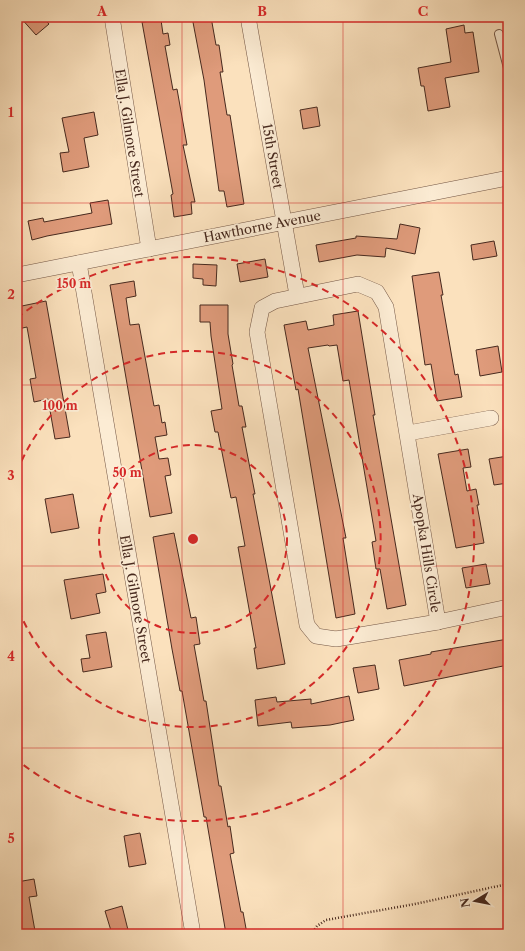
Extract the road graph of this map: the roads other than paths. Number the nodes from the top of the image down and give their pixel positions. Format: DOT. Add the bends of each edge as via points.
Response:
graph roads {
  1 [pos="112,17"];
  2 [pos="248,17"];
  3 [pos="499,34"];
  4 [pos="508,68"];
  5 [pos="508,178"];
  6 [pos="284,221"];
  7 [pos="149,249"];
  8 [pos="79,263"];
  9 [pos="17,275"];
  10 [pos="297,295"];
  11 [pos="491,418"];
  12 [pos="408,433"];
  13 [pos="508,606"];
  14 [pos="438,622"];
  15 [pos="193,934"];
  1 -- 7 [label="street, Ella J. Gilmore Street"];
  2 -- 6 [label="street, 15th Street"];
  3 -- 4 [label="lane"];
  5 -- 6 [label="street, Hawthorne Avenue"];
  6 -- 7 [label="street, Hawthorne Avenue"];
  6 -- 10 [label="street, 15th Street"];
  7 -- 8 [label="street, Hawthorne Avenue"];
  8 -- 9 [label="street, Hawthorne Avenue"];
  8 -- 15 [label="street, Ella J. Gilmore Street"];
  10 -- 12 [label="street, Apopka Hills Circle" via="358,284 377,292 386,307"];
  10 -- 14 [label="street, Apopka Hills Circle" via="275,301 262,308 257,332 307,625 316,636 336,639"];
  11 -- 12 [label="street"];
  12 -- 14 [label="street, Apopka Hills Circle"];
  13 -- 14 [label="street"];
}
